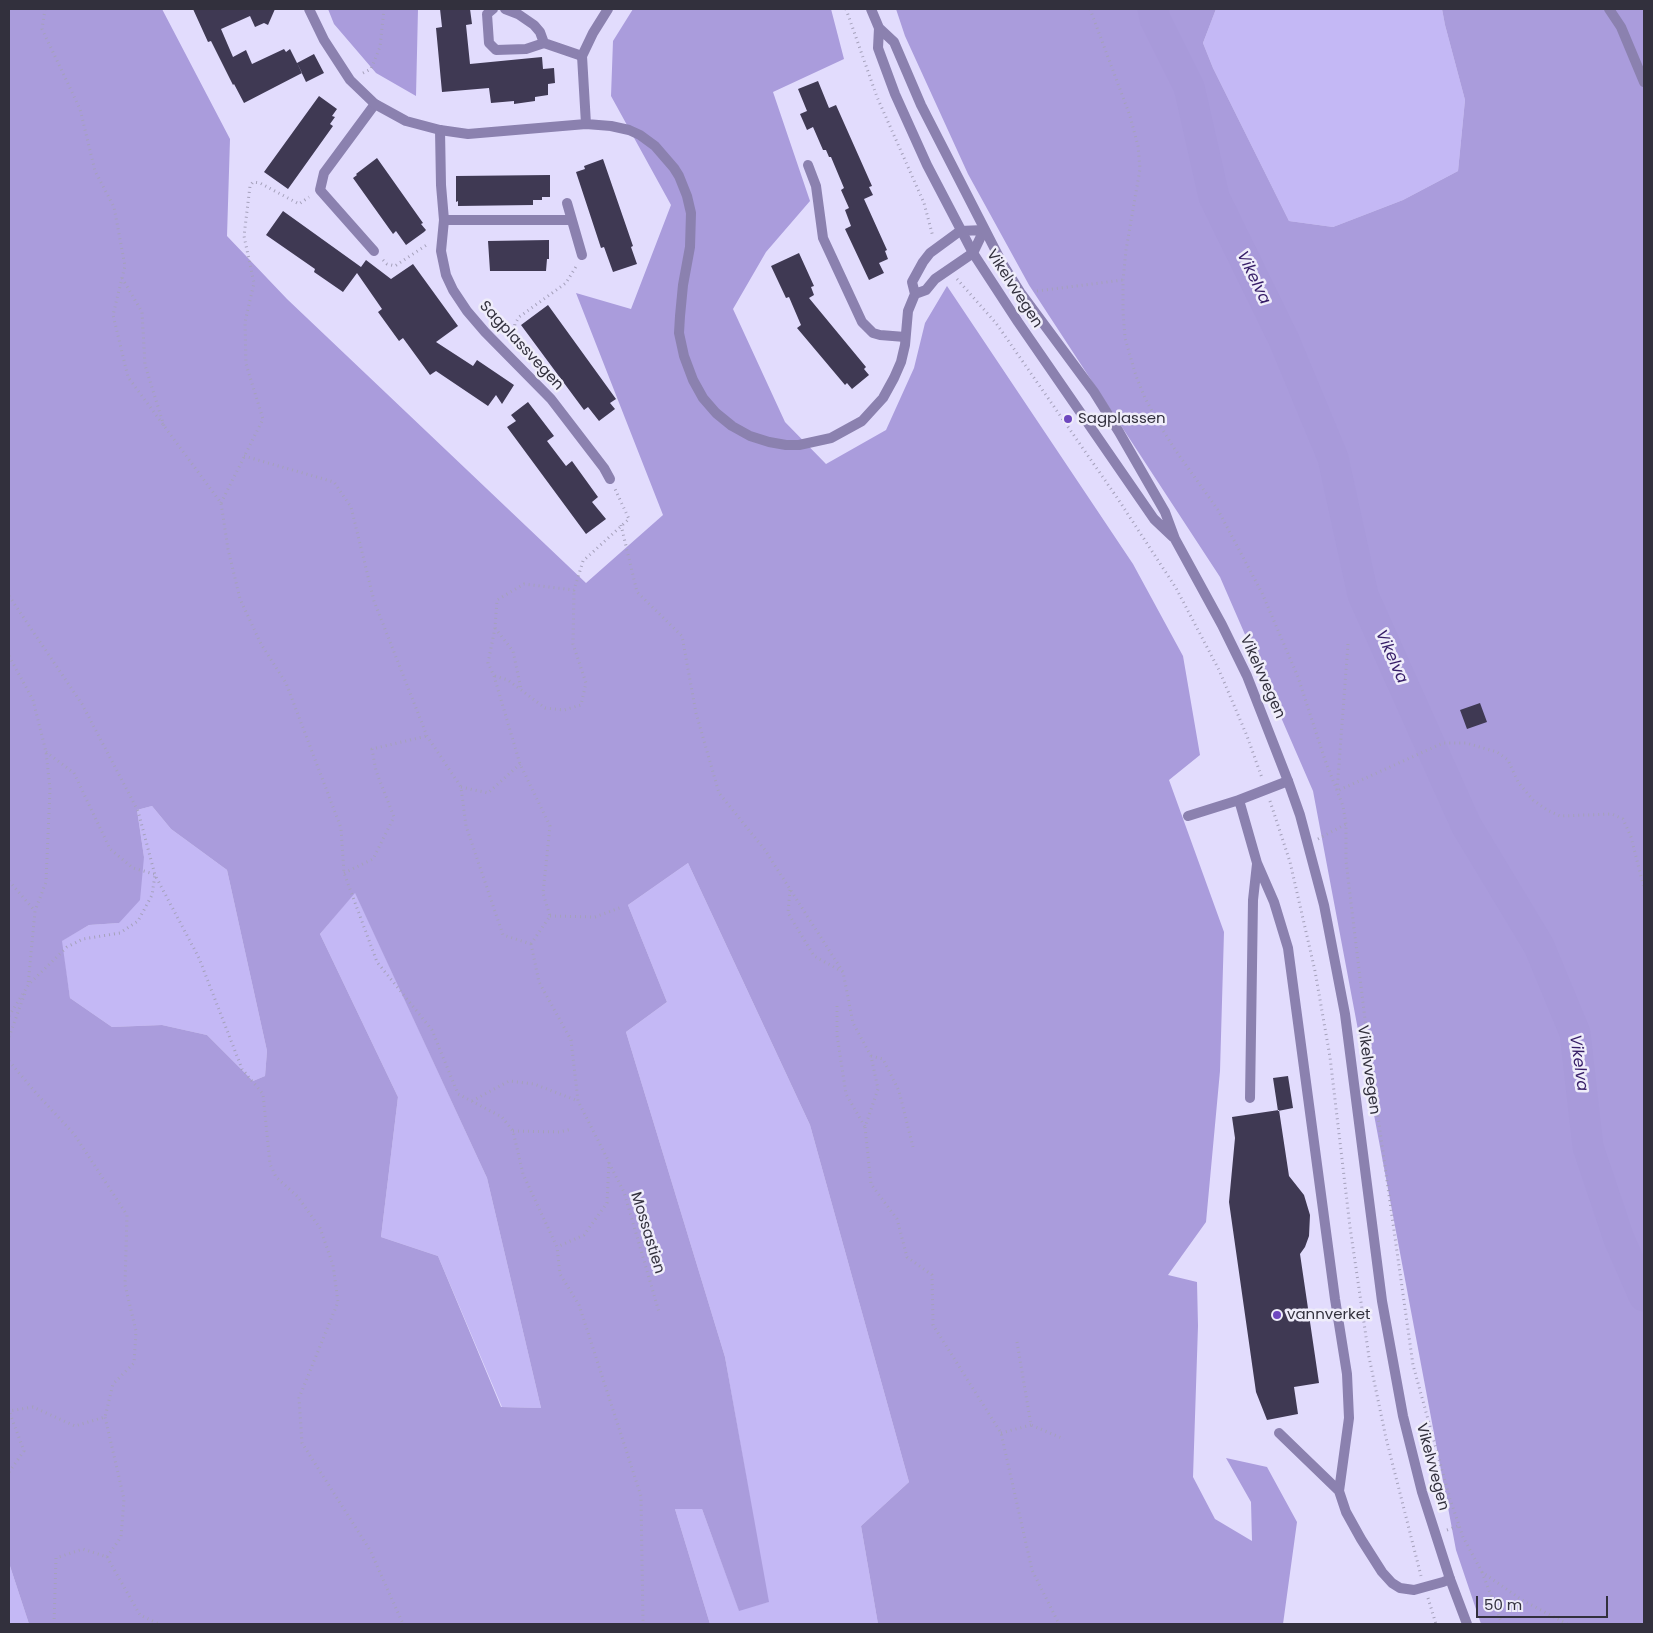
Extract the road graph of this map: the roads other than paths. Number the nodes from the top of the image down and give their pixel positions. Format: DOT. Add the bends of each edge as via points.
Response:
graph roads {
  1 [pos="309,9"];
  2 [pos="493,9"];
  3 [pos="505,9"];
  4 [pos="608,9"];
  5 [pos="871,9"];
  6 [pos="1609,9"];
  7 [pos="879,28"];
  8 [pos="544,43"];
  9 [pos="582,56"];
  10 [pos="1644,82"];
  11 [pos="375,104"];
  12 [pos="586,124"];
  13 [pos="440,130"];
  14 [pos="808,165"];
  15 [pos="567,203"];
  16 [pos="444,220"];
  17 [pos="571,220"];
  18 [pos="984,230"];
  19 [pos="960,231"];
  20 [pos="374,251"];
  21 [pos="972,253"];
  22 [pos="582,255"];
  23 [pos="915,294"];
  24 [pos="905,337"];
  25 [pos="610,479"];
  26 [pos="1175,540"];
  27 [pos="1288,781"];
  28 [pos="1239,800"];
  29 [pos="1188,816"];
  30 [pos="1257,863"];
  31 [pos="1250,1098"];
  32 [pos="1279,1433"];
  33 [pos="1339,1491"];
  34 [pos="1450,1579"];
  35 [pos="1467,1624"];
  1 -- 11 [label="street" via="324,40 350,80"];
  2 -- 8 [label="street" via="487,14 489,43 496,50 526,49"];
  3 -- 8 [label="street" via="534,25"];
  4 -- 9 [label="street"];
  5 -- 7 [label="street, Vikelvvegen"];
  6 -- 10 [label="street" via="1621,27"];
  7 -- 18 [label="street, Vikelvvegen" via="894,42 921,105"];
  7 -- 19 [label="street, Vikelvvegen" via="878,48 895,94"];
  8 -- 9 [label="street"];
  9 -- 12 [label="street"];
  11 -- 13 [label="street" via="406,121"];
  11 -- 20 [label="street" via="324,173 320,190"];
  12 -- 13 [label="street" via="468,134"];
  12 -- 24 [label="street" via="616,127 640,135 664,155 679,176 687,196 691,223 680,308 681,344 703,398 732,426 762,440 786,445 821,441 849,429 862,421 883,398 901,362"];
  13 -- 16 [label="street, Sagplassvegen"];
  14 -- 24 [label="street" via="816,186 823,238 862,322 873,333"];
  15 -- 17 [label="street"];
  16 -- 17 [label="street"];
  16 -- 25 [label="street, Sagplassvegen" via="442,263 453,290 484,332 551,399"];
  17 -- 22 [label="street"];
  18 -- 19 [label="street"];
  18 -- 21 [label="street"];
  18 -- 26 [label="street, Vikelvvegen" via="1020,292 1094,392 1119,432 1165,512"];
  19 -- 21 [label="street, Vikelvvegen"];
  19 -- 23 [label="street" via="922,262 912,282"];
  21 -- 23 [label="street" via="935,279 926,290"];
  21 -- 26 [label="street, Vikelvvegen" via="1154,519"];
  23 -- 24 [label="street" via="908,311"];
  26 -- 27 [label="street, Vikelvvegen" via="1247,676"];
  27 -- 28 [label="street"];
  27 -- 34 [label="street, Vikelvvegen" via="1329,923 1345,1014 1382,1301 1403,1416 1422,1492"];
  28 -- 29 [label="street"];
  28 -- 30 [label="street"];
  30 -- 31 [label="street" via="1253,900"];
  30 -- 33 [label="street" via="1274,902 1288,948 1334,1299 1347,1374 1349,1418"];
  32 -- 33 [label="street"];
  33 -- 34 [label="street" via="1361,1539 1392,1583 1414,1590"];
  34 -- 35 [label="street, Vikelvvegen"];
}
